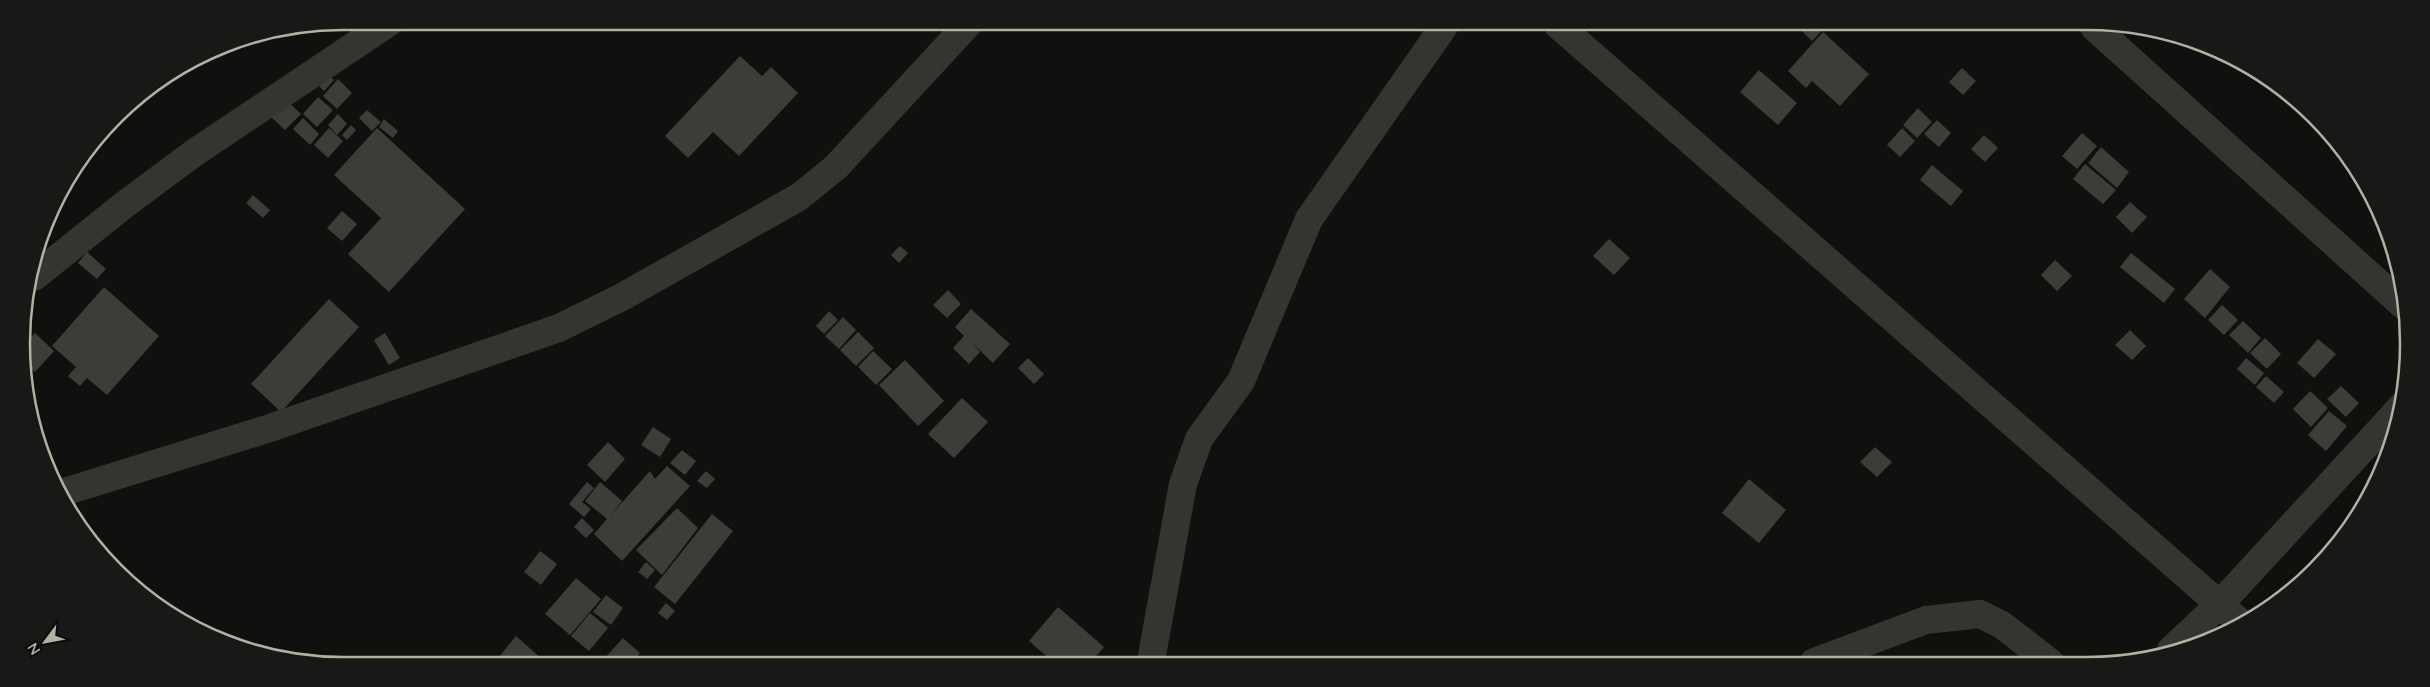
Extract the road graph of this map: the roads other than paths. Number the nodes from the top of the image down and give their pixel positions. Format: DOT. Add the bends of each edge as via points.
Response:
graph roads {
  1 [pos="378,30"];
  2 [pos="963,30"];
  3 [pos="1441,30"];
  4 [pos="1564,30"];
  5 [pos="2098,31"];
  6 [pos="38,274"];
  7 [pos="2397,300"];
  8 [pos="2390,420"];
  9 [pos="67,491"];
  10 [pos="2220,604"];
  11 [pos="2236,619"];
  12 [pos="2180,642"];
  13 [pos="1153,657"];
  14 [pos="1827,657"];
  15 [pos="2043,657"];
  1 -- 6 [label="street" via="194,153"];
  2 -- 9 [label="street" via="836,167 799,197 622,297 550,332 270,428"];
  3 -- 13 [label="street" via="1309,219 1241,381 1199,439 1183,484"];
  4 -- 10 [label="street"];
  5 -- 7 [label="street"];
  8 -- 10 [label="street"];
  10 -- 11 [label="street"];
  10 -- 12 [label="street"];
  14 -- 15 [label="street" via="1926,620 1980,614 2002,624"];
}
